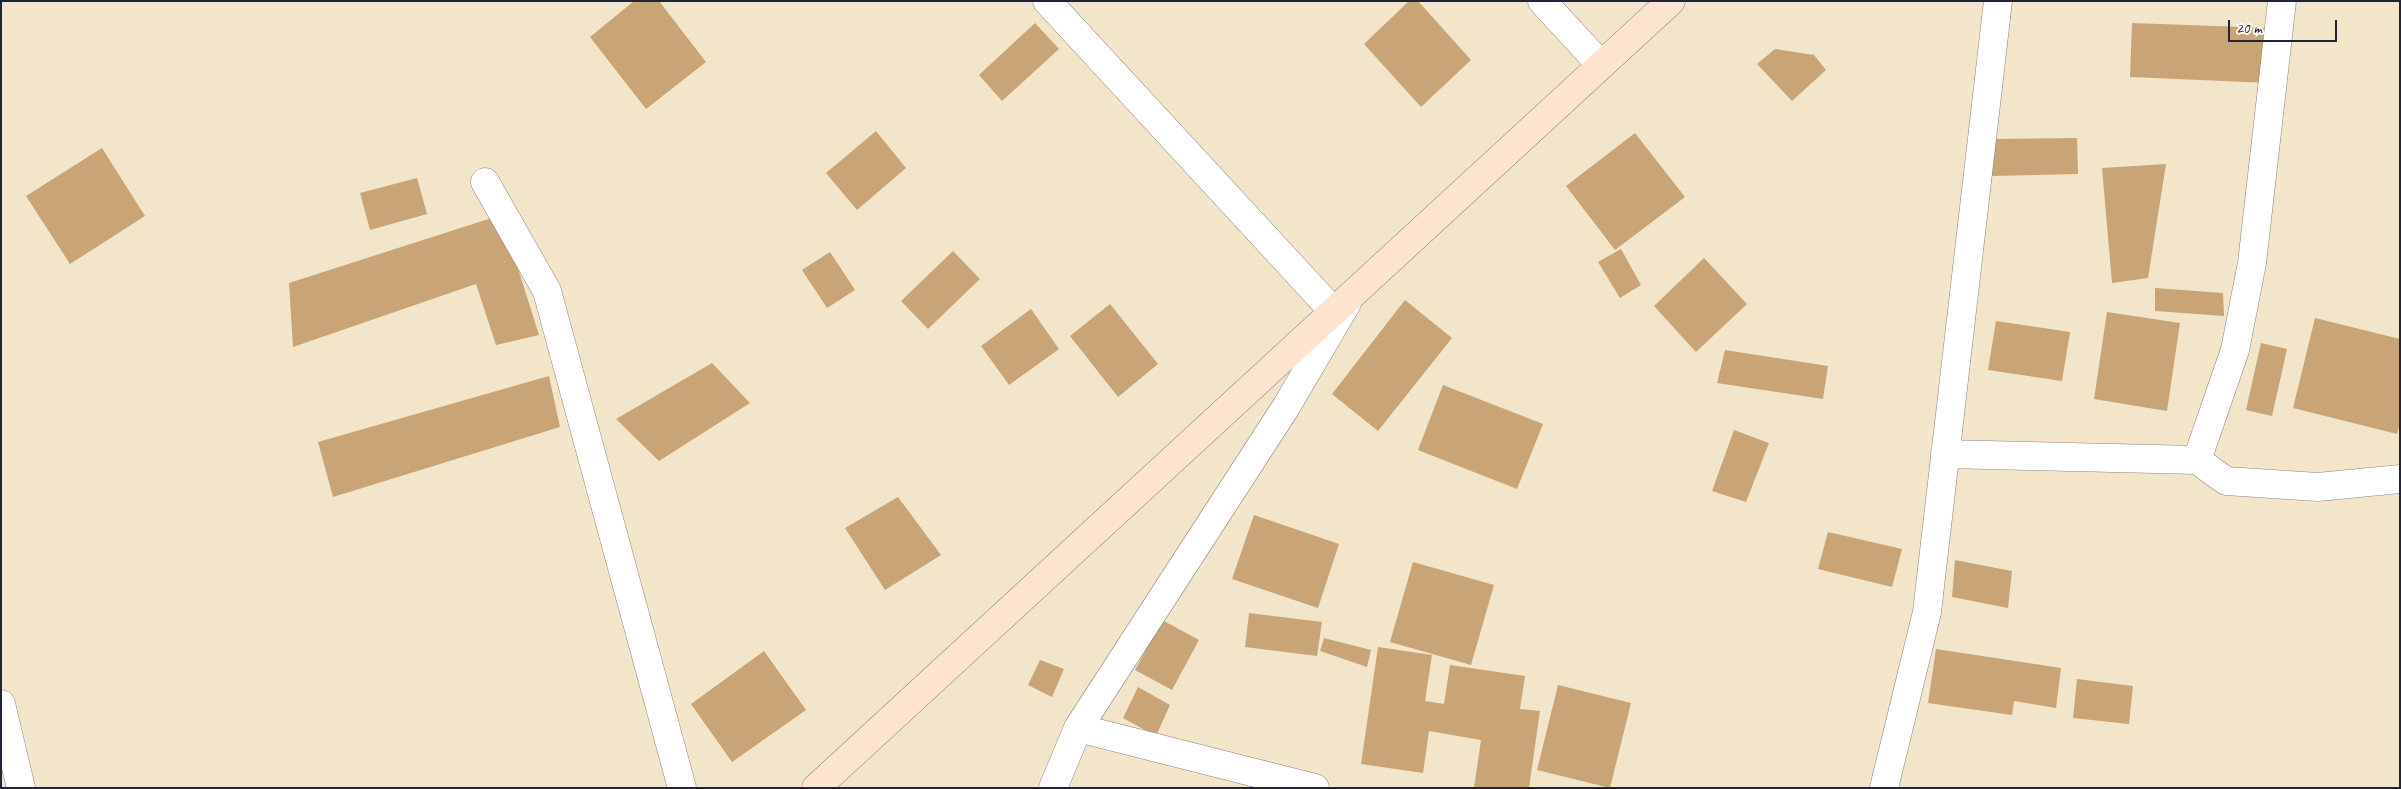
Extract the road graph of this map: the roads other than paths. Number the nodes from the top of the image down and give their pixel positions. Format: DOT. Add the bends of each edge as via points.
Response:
graph roads {
  1 [pos="1047,1"];
  2 [pos="1542,1"];
  3 [pos="1671,1"];
  4 [pos="1998,1"];
  5 [pos="2282,1"];
  6 [pos="1601,65"];
  7 [pos="484,182"];
  8 [pos="1343,302"];
  9 [pos="1945,454"];
  10 [pos="2197,460"];
  11 [pos="2400,479"];
  12 [pos="1,704"];
  13 [pos="1078,728"];
  14 [pos="21,788"];
  15 [pos="682,788"];
  16 [pos="816,788"];
  17 [pos="1053,788"];
  18 [pos="1315,788"];
  19 [pos="1884,788"];
  1 -- 8 [label="street"];
  2 -- 6 [label="street"];
  3 -- 6 [label="main road"];
  4 -- 9 [label="street"];
  5 -- 10 [label="street" via="2252,263 2235,350"];
  6 -- 8 [label="main road"];
  7 -- 15 [label="street" via="546,291"];
  8 -- 13 [label="street" via="1286,406"];
  8 -- 16 [label="main road"];
  9 -- 10 [label="street"];
  9 -- 19 [label="street" via="1927,612"];
  10 -- 11 [label="street" via="2226,482 2318,487"];
  12 -- 14 [label="street"];
  13 -- 17 [label="street"];
  13 -- 18 [label="street"];
}
